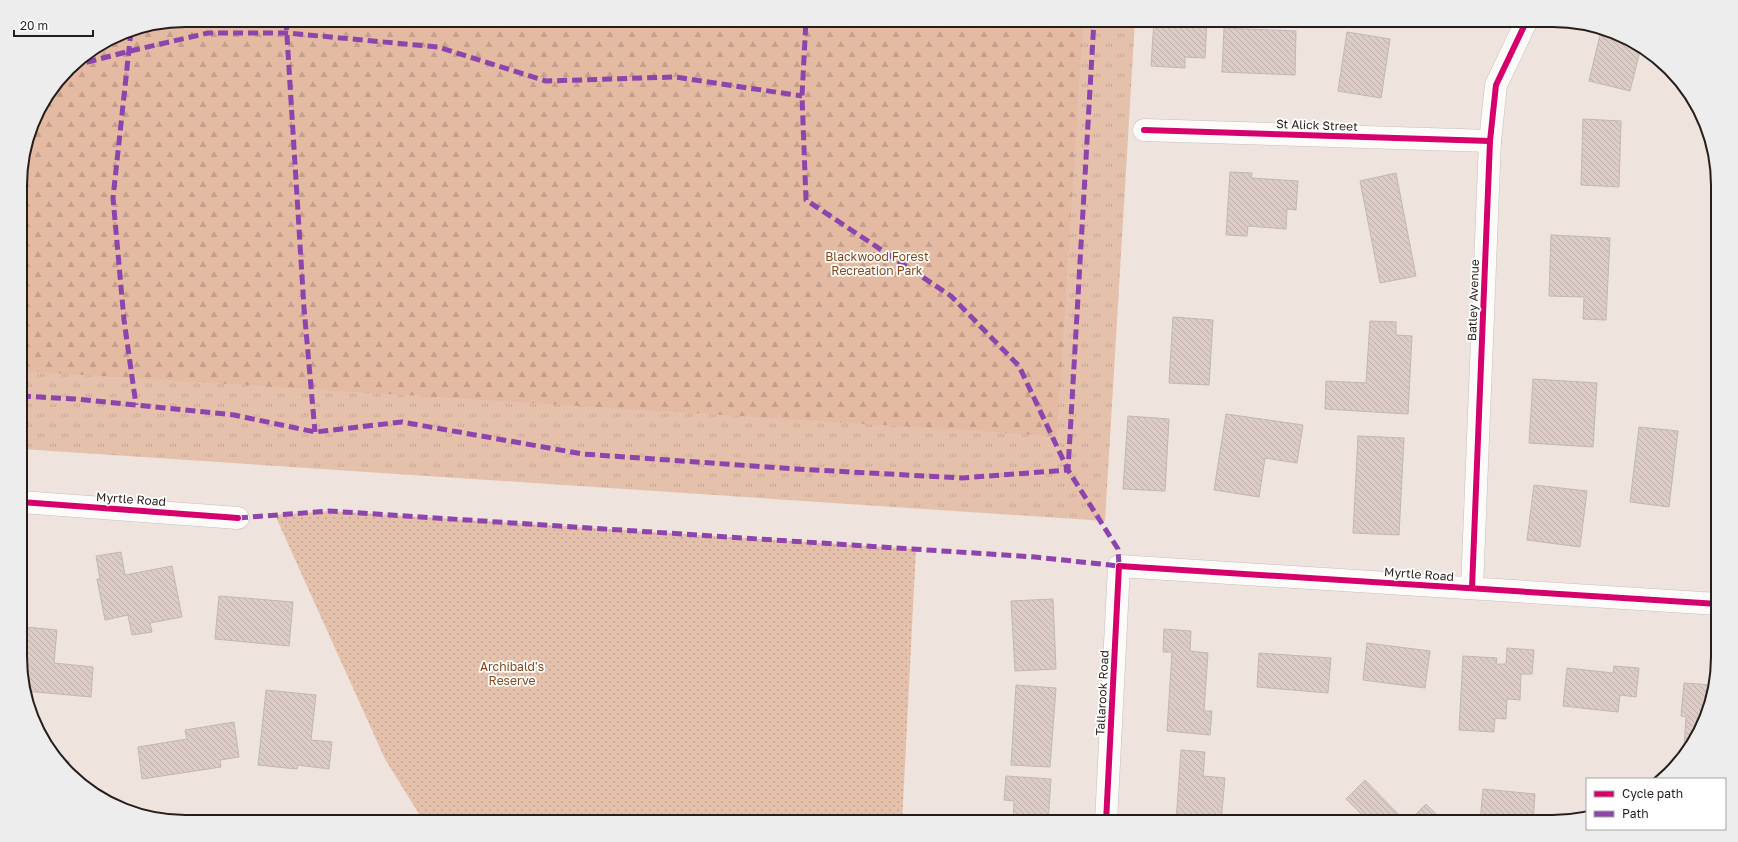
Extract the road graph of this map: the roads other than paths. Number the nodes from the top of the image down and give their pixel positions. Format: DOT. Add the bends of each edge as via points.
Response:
graph roads {
  1 [pos="1524,27"];
  2 [pos="1144,130"];
  3 [pos="1490,141"];
  4 [pos="27,502"];
  5 [pos="238,518"];
  6 [pos="1119,566"];
  7 [pos="1472,588"];
  8 [pos="1711,604"];
  9 [pos="1106,815"];
  1 -- 3 [label="street, Batley Avenue" via="1496,85"];
  2 -- 3 [label="street, St Alick Street"];
  3 -- 7 [label="street, Batley Avenue"];
  4 -- 5 [label="street, Myrtle Road"];
  6 -- 7 [label="street, Myrtle Road"];
  6 -- 9 [label="street, Tallarook Road"];
  7 -- 8 [label="street, Myrtle Road"];
}
